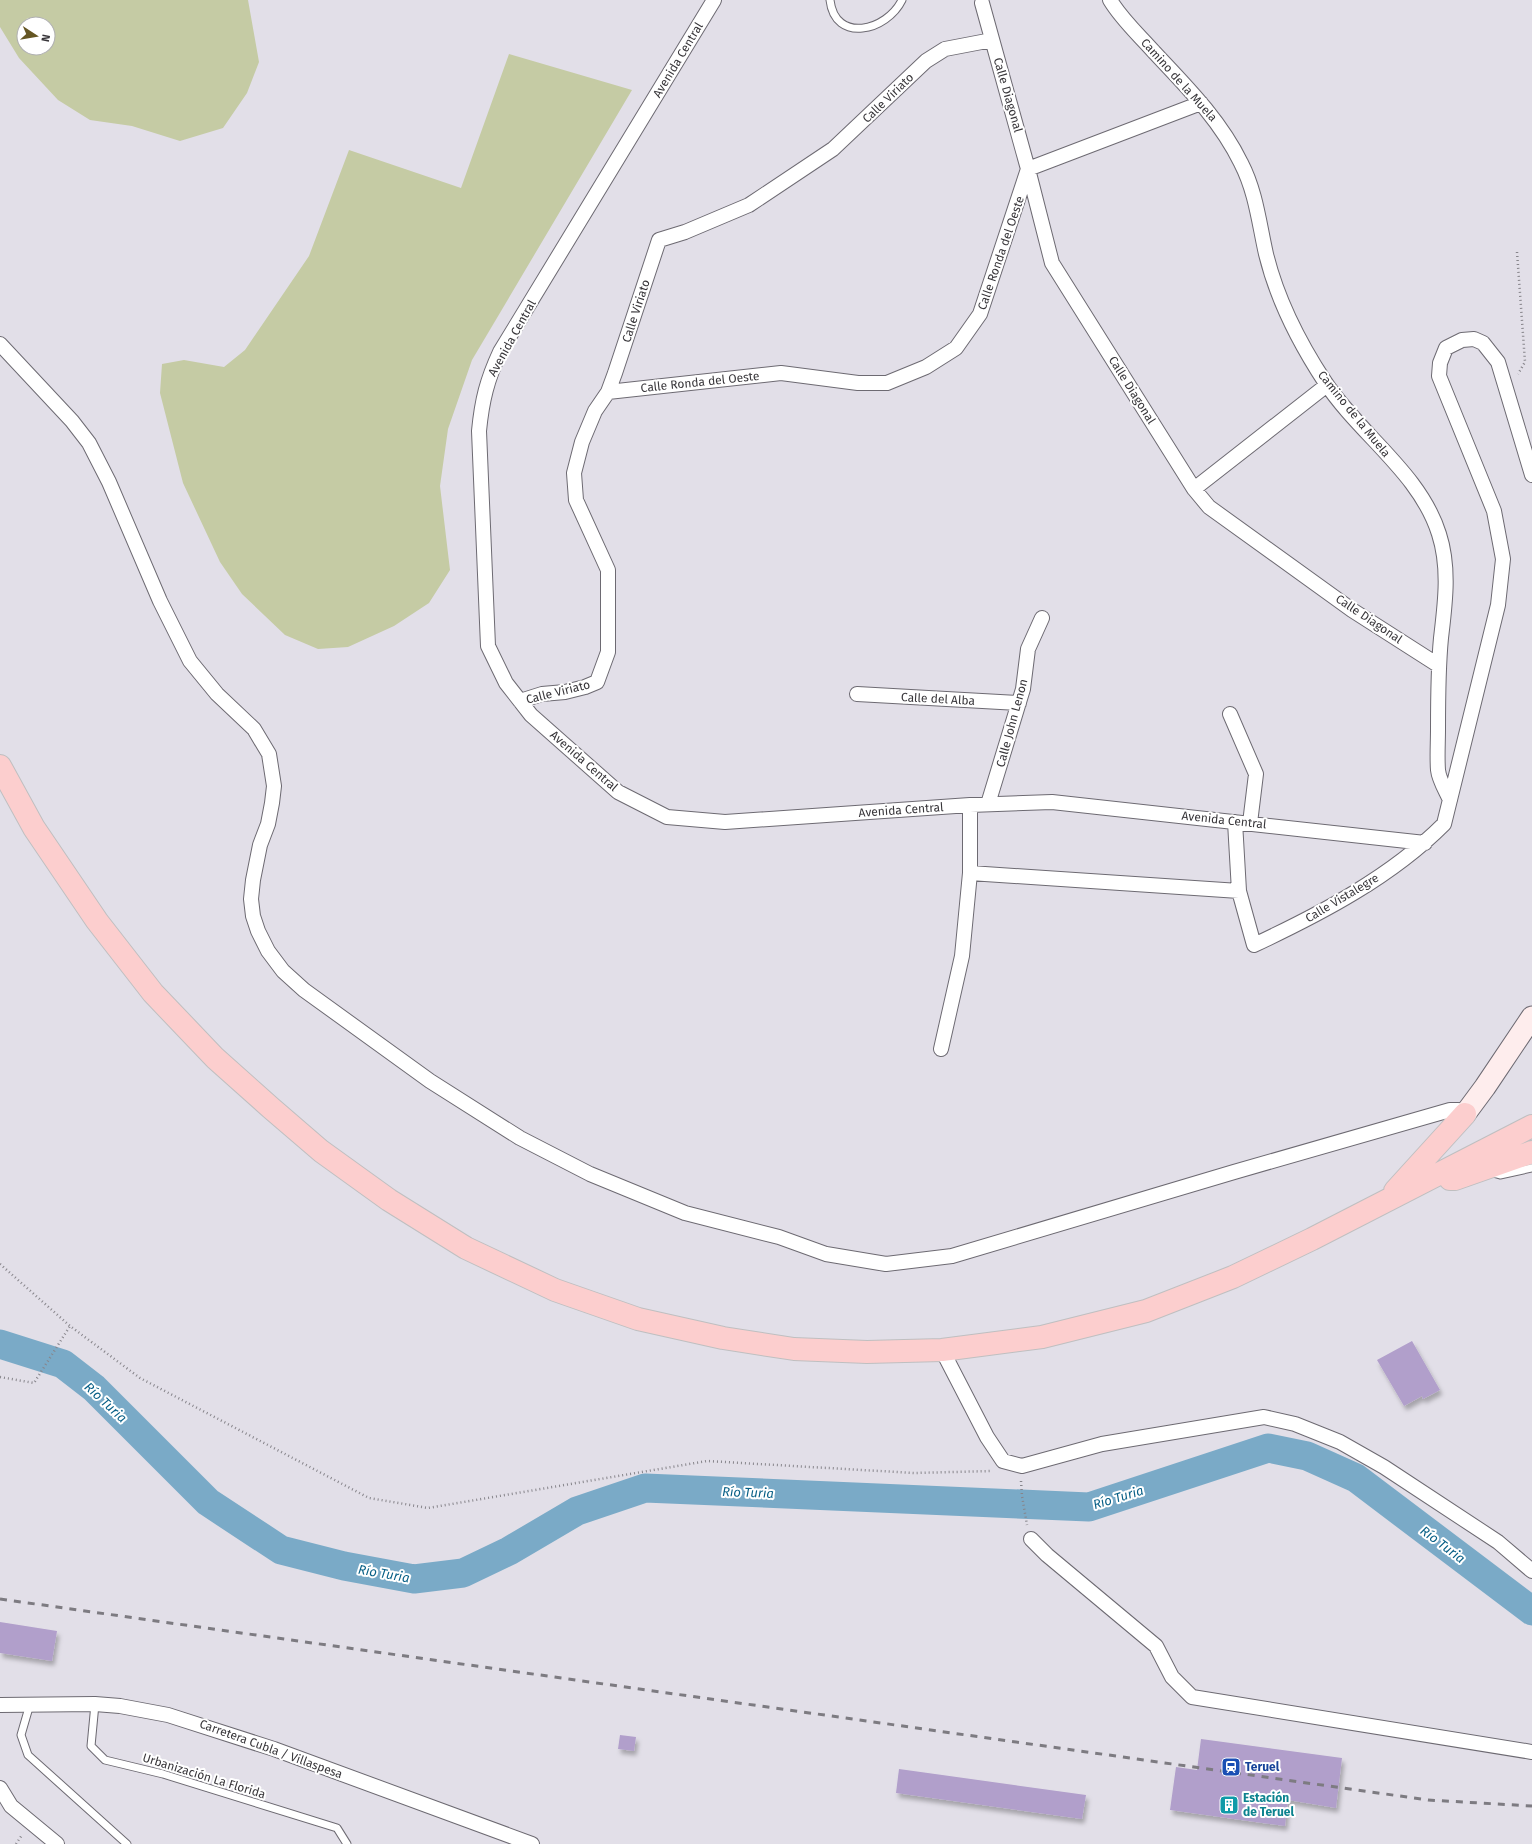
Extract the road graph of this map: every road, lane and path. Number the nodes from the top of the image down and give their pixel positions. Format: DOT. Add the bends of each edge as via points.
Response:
graph roads {
  1 [pos="714,0"];
  2 [pos="830,0"];
  3 [pos="902,0"];
  4 [pos="1110,0"];
  5 [pos="982,3"];
  6 [pos="992,40"];
  7 [pos="1201,103"];
  8 [pos="1028,169"];
  9 [pos="1517,252"];
  10 [pos="0,344"];
  11 [pos="1327,385"];
  12 [pos="608,392"];
  13 [pos="1508,392"];
  14 [pos="1532,475"];
  15 [pos="1194,489"];
  16 [pos="1042,618"];
  17 [pos="1438,665"];
  18 [pos="857,694"];
  19 [pos="520,701"];
  20 [pos="1019,703"];
  21 [pos="1230,714"];
  22 [pos="0,766"];
  23 [pos="1450,800"];
  24 [pos="988,804"];
  25 [pos="970,805"];
  26 [pos="1235,822"];
  27 [pos="1250,823"];
  28 [pos="1425,843"];
  29 [pos="970,873"];
  30 [pos="1239,891"];
  31 [pos="1532,1016"];
  32 [pos="941,1049"];
  33 [pos="1465,1114"];
  34 [pos="1532,1126"];
  35 [pos="1532,1152"];
  36 [pos="1532,1168"];
  37 [pos="1481,1170"];
  38 [pos="1426,1180"];
  39 [pos="1386,1201"];
  40 [pos="0,1264"];
  41 [pos="70,1326"];
  42 [pos="942,1350"];
  43 [pos="0,1377"];
  44 [pos="994,1470"];
  45 [pos="1022,1496"];
  46 [pos="1026,1518"];
  47 [pos="1031,1539"];
  48 [pos="1532,1571"];
  49 [pos="30,1704"];
  50 [pos="95,1704"];
  51 [pos="0,1705"];
  52 [pos="1532,1752"];
  53 [pos="0,1788"];
  54 [pos="504,1839"];
  55 [pos="57,1844"];
  56 [pos="127,1844"];
  57 [pos="347,1844"];
  58 [pos="532,1844"];
  1 -- 19 [label="street, Avenida Central" via="500,352 485,386 479,431 488,646 506,683"];
  2 -- 3 [label="lane" via="831,10 837,20 849,27 861,28 873,27 885,21 896,12"];
  4 -- 7 [label="street, Camino de la Muela" via="1126,22"];
  5 -- 6 [label="street, Calle Diagonal"];
  6 -- 8 [label="street, Calle Diagonal"];
  6 -- 12 [label="street, Calle Viriato" via="944,49 926,61 833,149 749,205 659,240"];
  7 -- 8 [label="street"];
  7 -- 11 [label="street, Camino de la Muela" via="1215,119 1248,177 1255,195 1274,281 1299,337"];
  8 -- 12 [label="street, Calle Ronda del Oeste" via="980,314 956,348 926,367 887,383 858,383 781,373"];
  8 -- 15 [label="street, Calle Diagonal" via="1052,263"];
  9 -- 13 [label="path" via="1525,362"];
  10 -- 33 [label="street" via="72,421 89,443 190,661 217,694 254,729 269,754 274,786 253,880 252,899 253,916 268,951 283,971 304,990 430,1081 520,1138 590,1174 685,1213 779,1237 826,1254 886,1264 952,1256 1450,1110 1458,1110"];
  11 -- 15 [label="street"];
  11 -- 17 [label="street, Camino de la Muela" via="1398,467 1434,518 1445,566 1446,594"];
  12 -- 19 [label="street, Calle Viriato" via="595,411 582,442 574,473 576,500 608,570 608,652 597,682 565,692 542,694"];
  13 -- 14 [label="street"];
  13 -- 23 [label="street, Calle Vistalegre" via="1498,362 1483,343 1474,338 1462,340 1446,348 1442,355 1439,376 1494,511 1503,559 1498,605"];
  15 -- 17 [label="street, Calle Diagonal" via="1209,507 1352,610"];
  16 -- 20 [label="street, Calle John Lenon" via="1028,649"];
  17 -- 23 [label="street, Camino de la Muela" via="1438,772"];
  18 -- 20 [label="street, Calle del Alba"];
  19 -- 25 [label="street, Avenida Central" via="530,715 618,792 667,817 725,822"];
  20 -- 24 [label="street, Calle John Lenon"];
  21 -- 27 [label="street" via="1256,774"];
  22 -- 42 [label="highway" via="34,828 97,921 163,1004 215,1058 321,1151 389,1200 446,1236 555,1290 646,1320 723,1338 794,1349 867,1352"];
  23 -- 28 [label="street, Calle Vistalegre" via="1444,824"];
  24 -- 25 [label="street, Avenida Central"];
  24 -- 26 [label="street, Avenida Central" via="1052,802"];
  25 -- 29 [label="street"];
  26 -- 27 [label="street, Avenida Central"];
  26 -- 30 [label="street"];
  27 -- 28 [label="street, Avenida Central"];
  28 -- 30 [label="street, Calle Vistalegre" via="1368,884 1300,923 1254,945"];
  29 -- 30 [label="street"];
  29 -- 32 [label="street" via="962,956"];
  31 -- 33 [label="main road"];
  33 -- 39 [label="highway"];
  34 -- 38 [label="highway"];
  35 -- 37 [label="highway"];
  36 -- 37 [label="lane" via="1500,1175"];
  37 -- 38 [label="highway" via="1455,1179"];
  38 -- 39 [label="highway"];
  39 -- 42 [label="highway" via="1233,1277 1146,1311 1042,1337"];
  40 -- 41 [label="path"];
  41 -- 43 [label="path" via="34,1383"];
  41 -- 44 [label="path" via="140,1378 370,1498 428,1508 706,1461 914,1473"];
  42 -- 48 [label="street" via="987,1438 1003,1461 1022,1466 1102,1444 1264,1417 1295,1424 1340,1442 1384,1467 1498,1542"];
  45 -- 46 [label="path"];
  47 -- 52 [label="street" via="1156,1646 1172,1677 1192,1697"];
  49 -- 50 [label="street, Carretera Cubla / Villaspesa"];
  49 -- 51 [label="street, Carretera Cubla / Villaspesa"];
  49 -- 56 [label="lane" via="20,1735 28,1755"];
  50 -- 54 [label="street, Carretera Cubla / Villaspesa" via="168,1715 218,1730"];
  50 -- 57 [label="lane, Urbanización La Florida" via="91,1746 105,1760 163,1774 337,1828"];
  53 -- 55 [label="street" via="11,1806"];
  54 -- 58 [label="street, Carretera Cubla / Villaspesa"];
}
